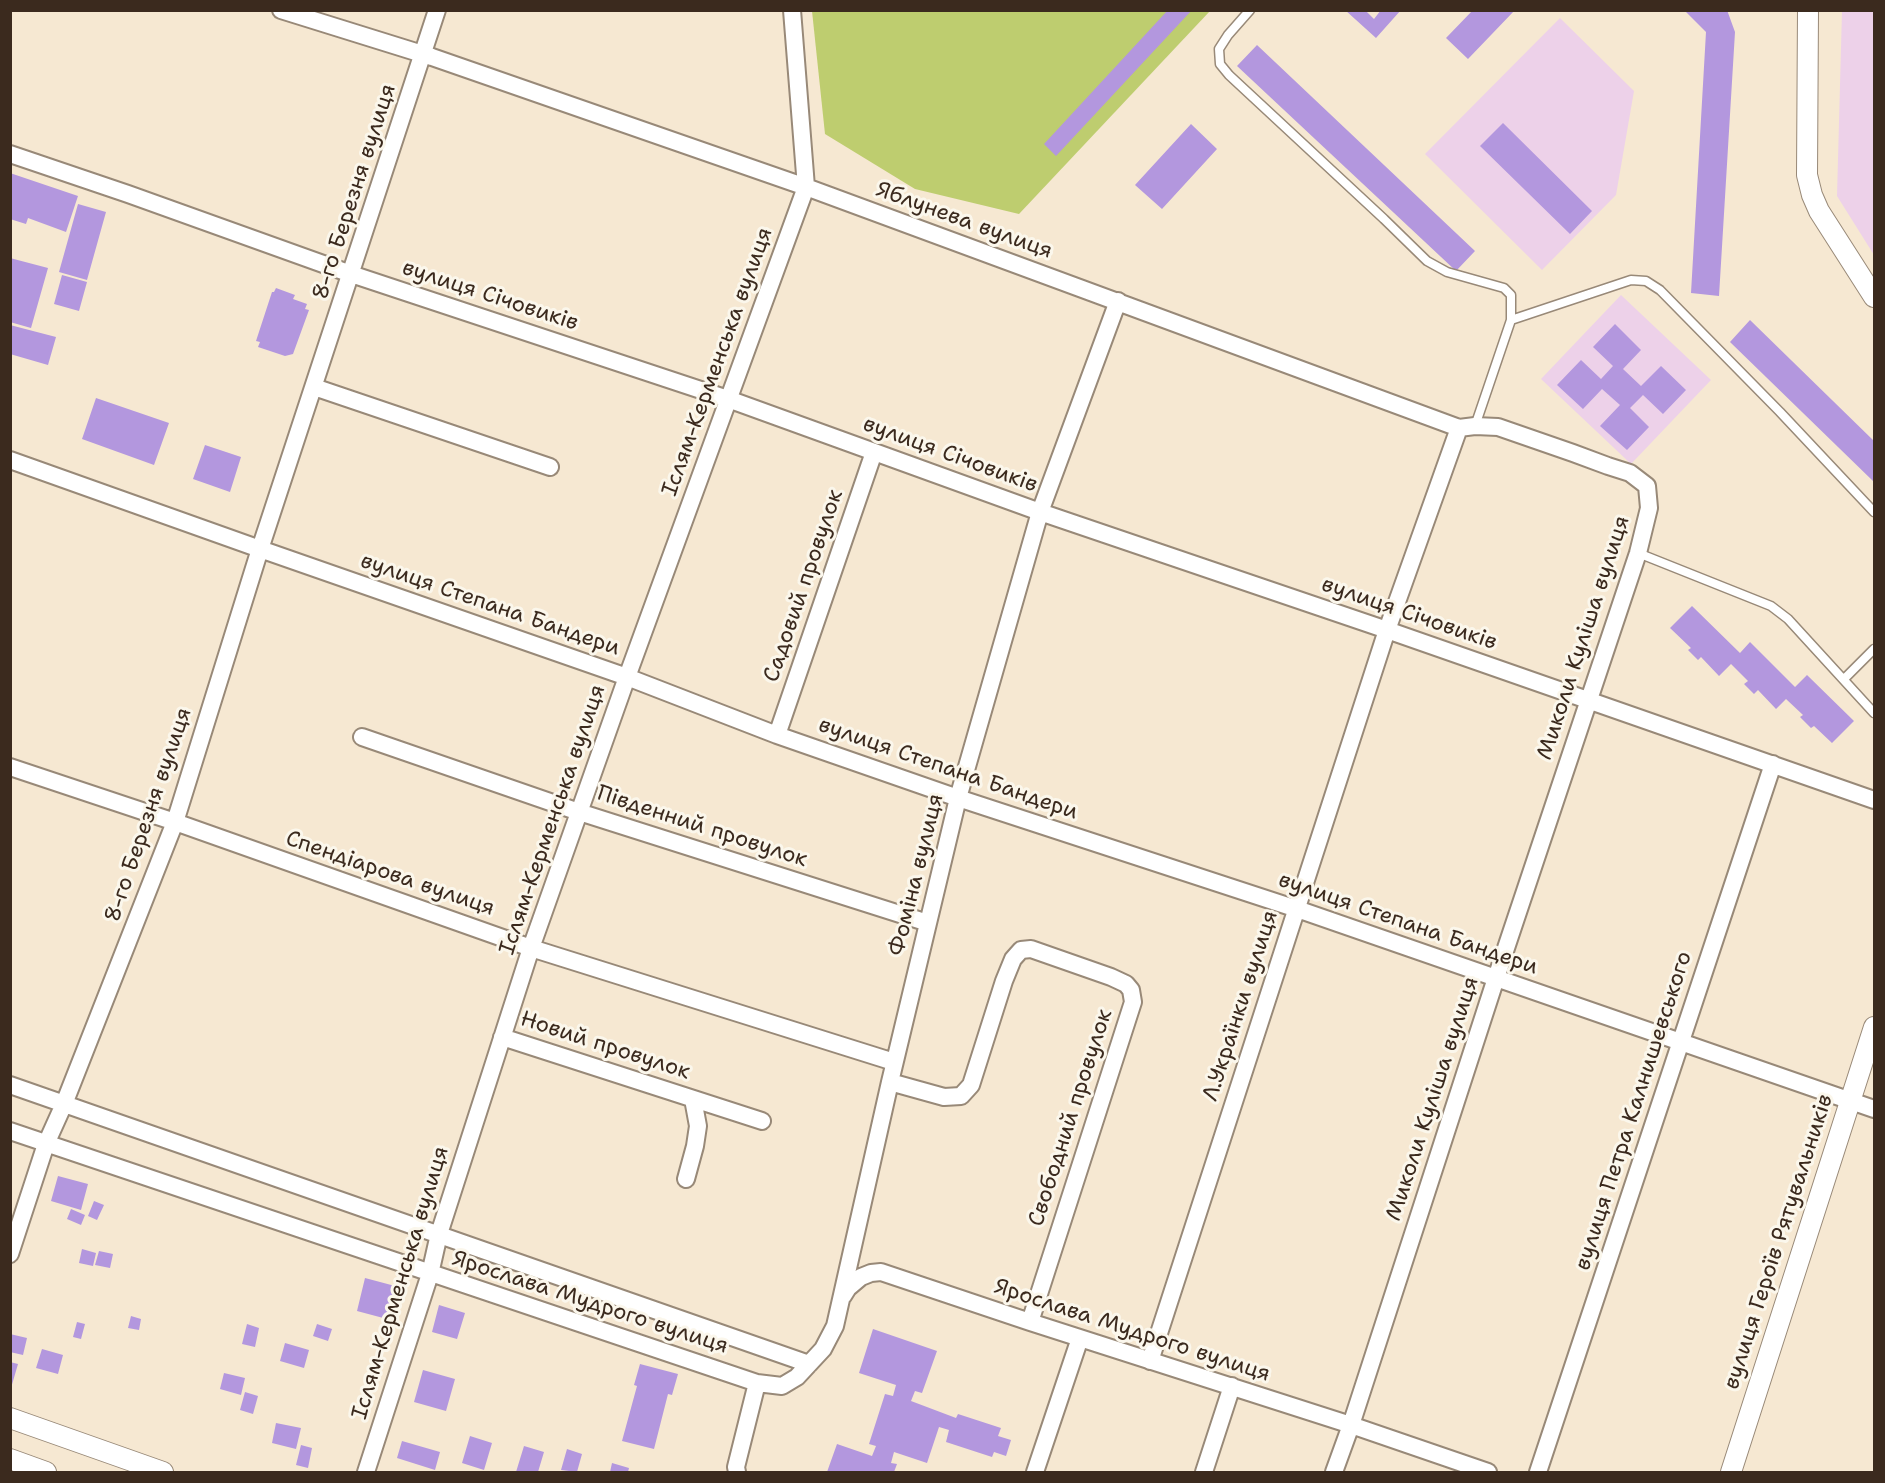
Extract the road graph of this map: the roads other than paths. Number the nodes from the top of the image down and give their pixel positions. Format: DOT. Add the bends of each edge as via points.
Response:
graph roads {
  1 [pos="281,10"];
  2 [pos="437,10"];
  3 [pos="792,10"];
  4 [pos="1251,10"];
  5 [pos="1808,10"];
  6 [pos="424,54"];
  7 [pos="10,154"];
  8 [pos="806,187"];
  9 [pos="351,274"];
  10 [pos="1875,297"];
  11 [pos="1118,301"];
  12 [pos="1511,320"];
  13 [pos="314,387"];
  14 [pos="728,399"];
  15 [pos="1467,427"];
  16 [pos="874,452"];
  17 [pos="10,460"];
  18 [pos="550,467"];
  19 [pos="1630,473"];
  20 [pos="1040,512"];
  21 [pos="1875,512"];
  22 [pos="260,549"];
  23 [pos="1638,554"];
  24 [pos="1387,630"];
  25 [pos="1875,648"];
  26 [pos="627,677"];
  27 [pos="1844,679"];
  28 [pos="1588,699"];
  29 [pos="1875,713"];
  30 [pos="777,735"];
  31 [pos="362,737"];
  32 [pos="1773,764"];
  33 [pos="10,767"];
  34 [pos="958,798"];
  35 [pos="1875,800"];
  36 [pos="579,812"];
  37 [pos="175,822"];
  38 [pos="1297,909"];
  39 [pos="928,923"];
  40 [pos="531,948"];
  41 [pos="1496,978"];
  42 [pos="1875,1027"];
  43 [pos="502,1037"];
  44 [pos="1681,1042"];
  45 [pos="894,1062"];
  46 [pos="890,1082"];
  47 [pos="10,1085"];
  48 [pos="693,1099"];
  49 [pos="1850,1100"];
  50 [pos="64,1104"];
  51 [pos="1875,1109"];
  52 [pos="762,1121"];
  53 [pos="10,1131"];
  54 [pos="46,1144"];
  55 [pos="686,1179"];
  56 [pos="439,1234"];
  57 [pos="10,1254"];
  58 [pos="430,1274"];
  59 [pos="842,1297"];
  60 [pos="1029,1322"];
  61 [pos="1080,1338"];
  62 [pos="1150,1361"];
  63 [pos="809,1364"];
  64 [pos="757,1383"];
  65 [pos="1232,1386"];
  66 [pos="10,1418"];
  67 [pos="1352,1425"];
  68 [pos="10,1460"];
  69 [pos="46,1473"];
  70 [pos="163,1473"];
  71 [pos="366,1473"];
  72 [pos="737,1473"];
  73 [pos="1035,1473"];
  74 [pos="1204,1473"];
  75 [pos="1334,1473"];
  76 [pos="1488,1473"];
  77 [pos="1538,1473"];
  78 [pos="1731,1473"];
  1 -- 6 [label="street, Яблунева вулиця"];
  2 -- 6 [label="street, 8-го Березня вулиця"];
  3 -- 8 [label="street, Іслям-Керменська вулиця"];
  4 -- 12 [label="lane" via="1219,49 1220,64 1229,75 1427,261 1447,272 1504,288 1511,295"];
  5 -- 10 [label="street" via="1807,175 1819,211"];
  6 -- 8 [label="street, Яблунева вулиця"];
  6 -- 9 [label="street, 8-го Березня вулиця"];
  7 -- 9 [label="street, вулиця Січовиків"];
  8 -- 11 [label="street, Яблунева вулиця"];
  8 -- 14 [label="street, Іслям-Керменська вулиця"];
  9 -- 13 [label="street, 8-го Березня вулиця"];
  9 -- 14 [label="street, вулиця Січовиків"];
  11 -- 15 [label="street, Яблунева вулиця"];
  11 -- 20 [label="street, Фоміна вулиця"];
  12 -- 15 [label="lane"];
  12 -- 21 [label="lane" via="1631,280 1646,281 1668,298"];
  13 -- 18 [label="street"];
  13 -- 22 [label="street, 8-го Березня вулиця"];
  14 -- 16 [label="street, вулиця Січовиків"];
  14 -- 26 [label="street, Іслям-Керменська вулиця"];
  15 -- 19 [label="street, Яблунева вулиця" via="1498,427"];
  15 -- 24 [label="street, Л.Українки вулиця"];
  16 -- 20 [label="street, вулиця Січовиків"];
  16 -- 30 [label="street, Садовий провулок"];
  17 -- 22 [label="street, вулиця Степана Бандери"];
  19 -- 23 [label="street, Миколи Куліша вулиця" via="1647,486 1649,508"];
  20 -- 24 [label="street, вулиця Січовиків"];
  20 -- 34 [label="street, Фоміна вулиця"];
  22 -- 26 [label="street, вулиця Степана Бандери"];
  22 -- 37 [label="street, 8-го Березня вулиця"];
  23 -- 27 [label="lane" via="1771,606"];
  23 -- 28 [label="street, Миколи Куліша вулиця"];
  24 -- 28 [label="street, вулиця Січовиків"];
  24 -- 38 [label="street, Л.Українки вулиця"];
  25 -- 27 [label="lane"];
  26 -- 30 [label="street, вулиця Степана Бандери"];
  26 -- 36 [label="street, Іслям-Керменська вулиця"];
  27 -- 29 [label="lane"];
  28 -- 32 [label="street, вулиця Січовиків"];
  28 -- 41 [label="street, Миколи Куліша вулиця"];
  30 -- 34 [label="street, вулиця Степана Бандери"];
  31 -- 36 [label="street, Південний провулок"];
  32 -- 35 [label="street, вулиця Січовиків"];
  32 -- 44 [label="street, вулиця Петра Калнишевського"];
  33 -- 37 [label="street, Спендіарова вулиця"];
  34 -- 38 [label="street, вулиця Степана Бандери"];
  34 -- 39 [label="street, Фоміна вулиця"];
  36 -- 39 [label="street, Південний провулок"];
  36 -- 40 [label="street, Іслям-Керменська вулиця"];
  37 -- 40 [label="street, Спендіарова вулиця"];
  37 -- 50 [label="street, 8-го Березня вулиця"];
  38 -- 41 [label="street, вулиця Степана Бандери"];
  38 -- 62 [label="street, Л.Українки вулиця"];
  39 -- 45 [label="street, Фоміна вулиця"];
  40 -- 43 [label="street, Іслям-Керменська вулиця"];
  40 -- 45 [label="street, Спендіарова вулиця"];
  41 -- 44 [label="street, вулиця Степана Бандери"];
  41 -- 67 [label="street, Миколи Куліша вулиця"];
  42 -- 49 [label="street, вулиця Героїв Рятувальників"];
  43 -- 48 [label="street, Новий провулок"];
  43 -- 56 [label="street, Іслям-Керменська вулиця"];
  44 -- 49 [label="street, вулиця Степана Бандери"];
  44 -- 77 [label="street, вулиця Петра Калнишевського"];
  45 -- 46 [label="street, Фоміна вулиця"];
  46 -- 59 [label="street, Фоміна вулиця"];
  46 -- 60 [label="street, Свободний провулок" via="944,1097 962,1096 971,1085 1013,958 1021,950 1031,949 1111,977 1131,990 1132,1002"];
  47 -- 50 [label="street, Ярослава Мудрого вулиця"];
  48 -- 52 [label="street, Новий провулок"];
  48 -- 55 [label="street, Новий провулок" via="698,1126"];
  49 -- 51 [label="street, вулиця Степана Бандери"];
  49 -- 78 [label="street, вулиця Героїв Рятувальників"];
  50 -- 54 [label="street, 8-го Березня вулиця"];
  50 -- 56 [label="street, Ярослава Мудрого вулиця"];
  53 -- 54 [label="street, Ярослава Мудрого вулиця"];
  54 -- 57 [label="street, 8-го Березня вулиця"];
  54 -- 58 [label="street, Ярослава Мудрого вулиця"];
  56 -- 58 [label="street, Іслям-Керменська вулиця"];
  56 -- 63 [label="street, Ярослава Мудрого вулиця"];
  58 -- 64 [label="street, Ярослава Мудрого вулиця"];
  58 -- 71 [label="street, Іслям-Керменська вулиця"];
  59 -- 60 [label="street, Ярослава Мудрого вулиця" via="861,1277 881,1272"];
  59 -- 63 [label="street, Ярослава Мудрого вулиця" via="824,1349"];
  60 -- 61 [label="street, Ярослава Мудрого вулиця"];
  61 -- 62 [label="street, Ярослава Мудрого вулиця"];
  61 -- 73 [label="street"];
  62 -- 65 [label="street, Ярослава Мудрого вулиця"];
  63 -- 64 [label="street, Ярослава Мудрого вулиця" via="782,1386"];
  64 -- 72 [label="street"];
  65 -- 67 [label="street, Ярослава Мудрого вулиця"];
  65 -- 74 [label="street"];
  66 -- 70 [label="street"];
  67 -- 75 [label="street, Миколи Куліша вулиця"];
  67 -- 76 [label="street, Ярослава Мудрого вулиця"];
  68 -- 69 [label="street"];
}
